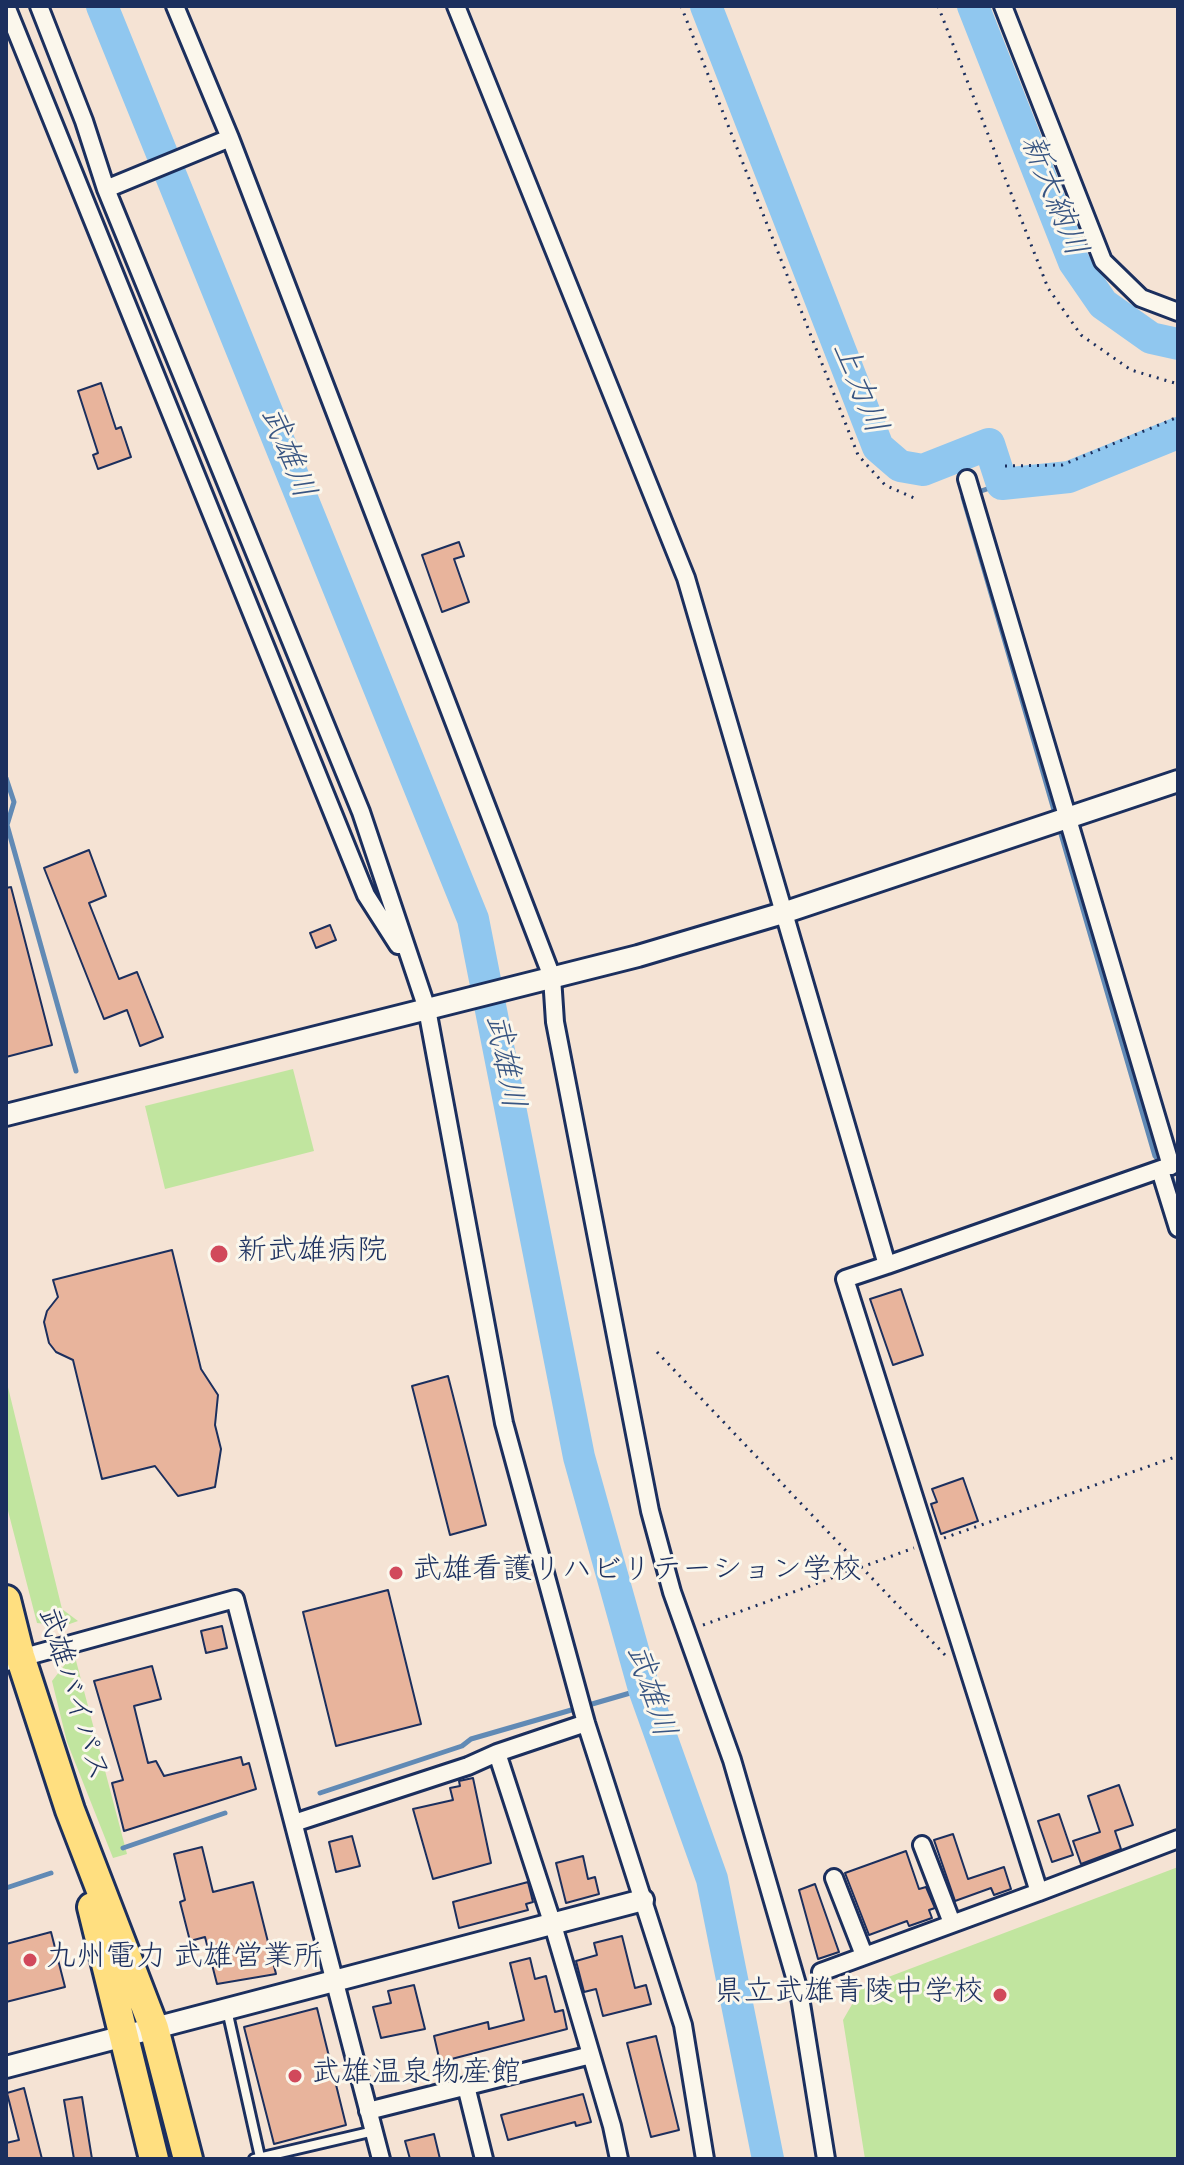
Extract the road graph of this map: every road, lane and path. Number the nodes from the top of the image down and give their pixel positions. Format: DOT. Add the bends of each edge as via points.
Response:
graph roads {
  1 [pos="6,6"];
  2 [pos="39,6"];
  3 [pos="175,6"];
  4 [pos="456,6"];
  5 [pos="681,6"];
  6 [pos="938,6"];
  7 [pos="1003,6"];
  8 [pos="230,138"];
  9 [pos="106,189"];
  10 [pos="1178,312"];
  11 [pos="1178,384"];
  12 [pos="1178,417"];
  13 [pos="1005,466"];
  14 [pos="967,479"];
  15 [pos="914,498"];
  16 [pos="1178,781"];
  17 [pos="1069,818"];
  18 [pos="783,913"];
  19 [pos="412,967"];
  20 [pos="549,978"];
  21 [pos="429,1008"];
  22 [pos="6,1115"];
  23 [pos="1170,1166"];
  24 [pos="1178,1228"];
  25 [pos="887,1265"];
  26 [pos="657,1352"];
  27 [pos="1178,1456"];
  28 [pos="929,1543"];
  29 [pos="862,1567"];
  30 [pos="6,1600"];
  31 [pos="703,1625"];
  32 [pos="13,1659"];
  33 [pos="972,1684"];
  34 [pos="586,1723"];
  35 [pos="497,1753"];
  36 [pos="70,1810"];
  37 [pos="294,1823"];
  38 [pos="1178,1839"];
  39 [pos="922,1845"];
  40 [pos="834,1878"];
  41 [pos="1039,1892"];
  42 [pos="643,1900"];
  43 [pos="952,1923"];
  44 [pos="553,1925"];
  45 [pos="864,1955"];
  46 [pos="821,1972"];
  47 [pos="334,1981"];
  48 [pos="227,2009"];
  49 [pos="154,2028"];
  50 [pos="122,2036"];
  51 [pos="591,2055"];
  52 [pos="6,2067"];
  53 [pos="466,2086"];
  54 [pos="368,2111"];
  55 [pos="374,2131"];
  56 [pos="257,2158"];
  57 [pos="154,2159"];
  58 [pos="188,2159"];
  59 [pos="381,2159"];
  60 [pos="484,2159"];
  61 [pos="619,2159"];
  62 [pos="705,2159"];
  63 [pos="826,2159"];
  1 -- 19 [label="street" via="366,895"];
  2 -- 9 [label="street"];
  3 -- 8 [label="street"];
  4 -- 18 [label="street" via="686,578"];
  5 -- 15 [label="path" via="858,455 885,485"];
  6 -- 11 [label="path" via="1048,288 1081,335 1131,370"];
  7 -- 10 [label="street" via="1103,261 1141,298"];
  8 -- 9 [label="street"];
  8 -- 20 [label="street"];
  9 -- 19 [label="street" via="361,812"];
  12 -- 13 [label="path" via="1062,465"];
  14 -- 17 [label="street"];
  16 -- 17 [label="street"];
  17 -- 18 [label="street"];
  17 -- 23 [label="street"];
  18 -- 20 [label="street"];
  18 -- 25 [label="street"];
  19 -- 21 [label="street"];
  20 -- 21 [label="street"];
  20 -- 63 [label="street" via="650,1511 672,1592 732,1760 799,1991"];
  21 -- 22 [label="street"];
  21 -- 34 [label="street" via="504,1423"];
  23 -- 24 [label="street"];
  23 -- 25 [label="street"];
  25 -- 28 [label="street" via="845,1279"];
  26 -- 29 [label="path"];
  27 -- 28 [label="path"];
  28 -- 29 [label="path"];
  28 -- 33 [label="street"];
  29 -- 31 [label="path"];
  29 -- 33 [label="path"];
  30 -- 32 [label="highway, 武雄バイパス"];
  32 -- 36 [label="highway, 武雄バイパス"];
  32 -- 37 [label="street" via="235,1599"];
  33 -- 41 [label="street"];
  34 -- 35 [label="street"];
  34 -- 42 [label="street"];
  35 -- 37 [label="street"];
  35 -- 44 [label="street"];
  36 -- 49 [label="highway, 武雄バイパス"];
  36 -- 50 [label="highway, 武雄バイパス"];
  37 -- 47 [label="street"];
  38 -- 41 [label="street"];
  39 -- 43 [label="street"];
  40 -- 45 [label="street"];
  41 -- 43 [label="street"];
  42 -- 44 [label="street"];
  42 -- 62 [label="street" via="683,2025"];
  43 -- 45 [label="street"];
  44 -- 47 [label="street"];
  44 -- 51 [label="street"];
  45 -- 46 [label="street"];
  47 -- 48 [label="street"];
  47 -- 54 [label="street"];
  48 -- 49 [label="street"];
  48 -- 56 [label="lane"];
  49 -- 50 [label="street"];
  49 -- 58 [label="highway, 武雄バイパス"];
  50 -- 52 [label="street"];
  50 -- 57 [label="highway, 武雄バイパス"];
  51 -- 53 [label="street"];
  51 -- 61 [label="street"];
  53 -- 54 [label="street"];
  53 -- 60 [label="street"];
  54 -- 55 [label="street"];
  55 -- 56 [label="lane"];
  55 -- 59 [label="street"];
}
